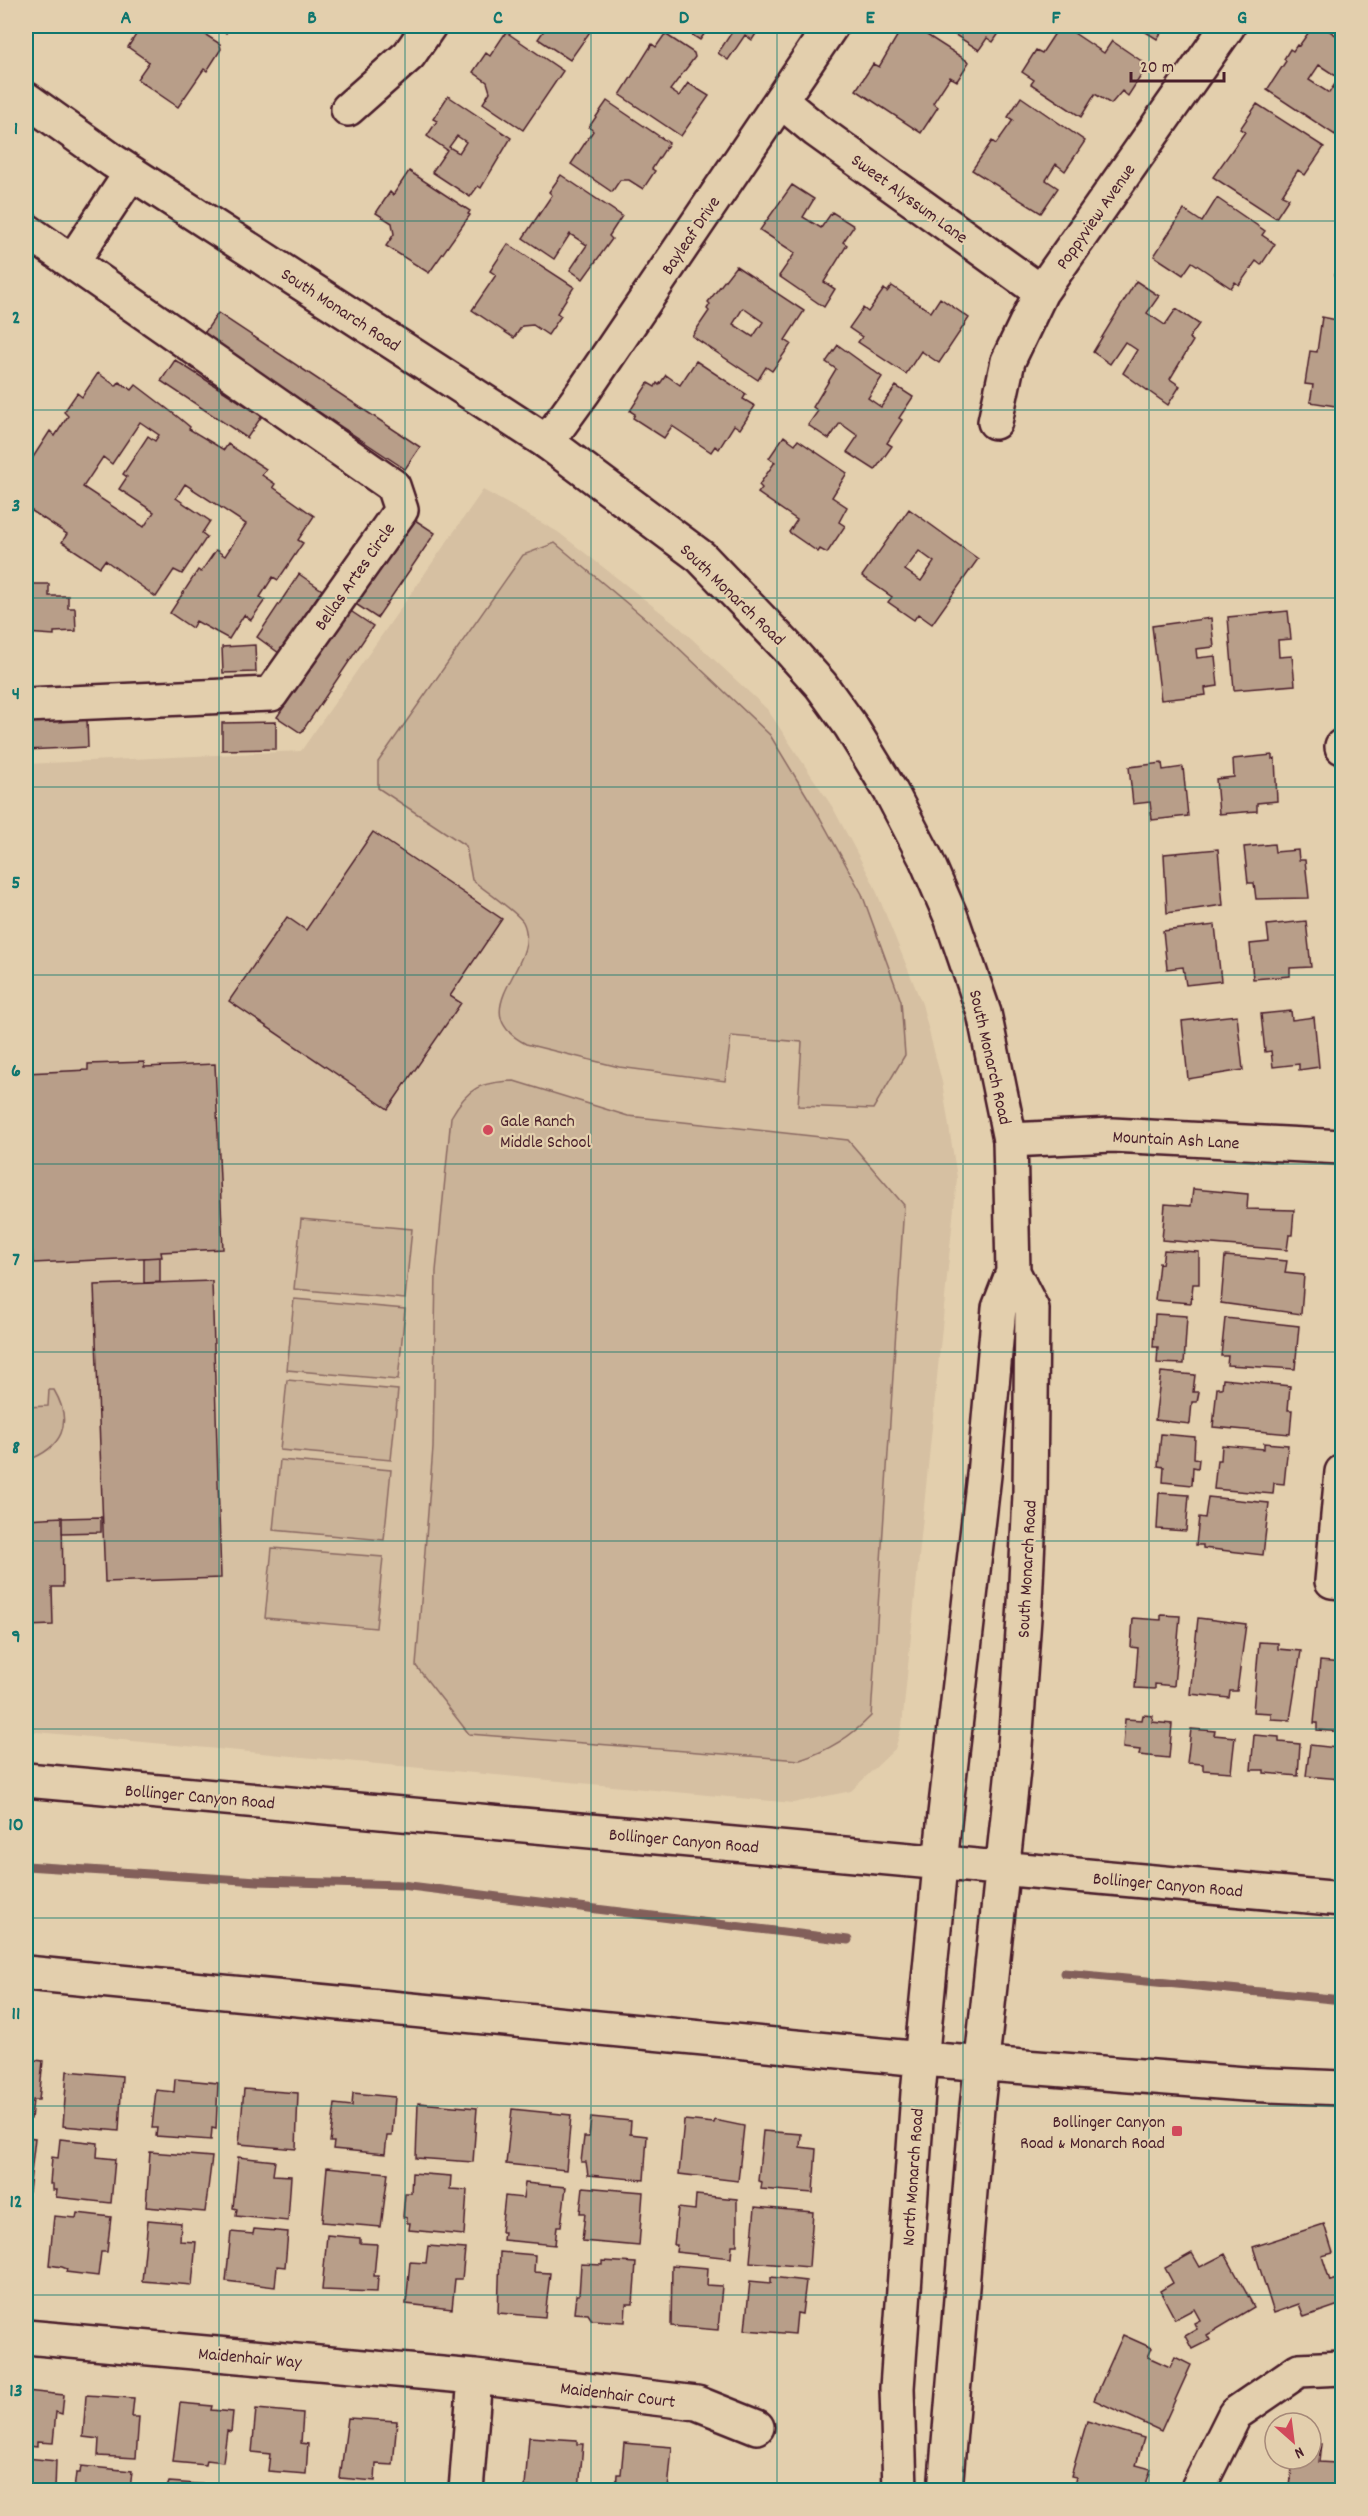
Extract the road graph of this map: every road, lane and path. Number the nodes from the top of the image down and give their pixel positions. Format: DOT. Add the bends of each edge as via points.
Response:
graph roads {
  1 [pos="429,26"];
  2 [pos="831,26"];
  3 [pos="1228,26"];
  4 [pos="26,99"];
  5 [pos="781,100"];
  6 [pos="348,109"];
  7 [pos="131,173"];
  8 [pos="26,230"];
  9 [pos="72,262"];
  10 [pos="1041,292"];
  11 [pos="995,422"];
  12 [pos="547,442"];
  13 [pos="26,705"];
  14 [pos="1010,1140"];
  15 [pos="1342,1148"];
  16 [pos="1012,1272"];
  17 [pos="1342,1472"];
  18 [pos="1342,1582"];
  19 [pos="26,1780"];
  20 [pos="940,1863"];
  21 [pos="1002,1869"];
  22 [pos="1342,1899"];
  23 [pos="26,1972"];
  24 [pos="922,2059"];
  25 [pos="983,2064"];
  26 [pos="1342,2088"];
  27 [pos="26,2337"];
  28 [pos="1342,2368"];
  29 [pos="475,2377"];
  30 [pos="756,2427"];
  31 [pos="466,2490"];
  32 [pos="900,2490"];
  33 [pos="945,2490"];
  34 [pos="1197,2490"];
  1 -- 6 [label="street" via="409,55"];
  2 -- 5 [label="street, Bayleaf Drive"];
  3 -- 10 [label="street, Poppyview Avenue"];
  4 -- 7 [label="street, South Monarch Road"];
  5 -- 10 [label="street, Sweet Alyssum Lane" via="816,130"];
  5 -- 12 [label="street, Bayleaf Drive"];
  7 -- 9 [label="street"];
  7 -- 12 [label="street, South Monarch Road"];
  8 -- 9 [label="street, Bellas Artes Circle"];
  9 -- 13 [label="street, Bellas Artes Circle" via="393,486 401,510 271,694"];
  10 -- 11 [label="street, Poppyview Avenue" via="1008,361"];
  12 -- 14 [label="street, South Monarch Road" via="701,557 789,648 850,725 891,792 951,917 984,1013"];
  14 -- 15 [label="street, Mountain Ash Lane" via="1112,1135"];
  14 -- 16 [label="street, South Monarch Road"];
  16 -- 20 [label="street, South Monarch Road" via="999,1308"];
  16 -- 21 [label="street, South Monarch Road" via="1032,1310 1032,1365 1025,1604"];
  17 -- 18 [label="street" via="1332,1581"];
  19 -- 20 [label="street, Bollinger Canyon Road"];
  20 -- 21 [label="street, Bollinger Canyon Road"];
  20 -- 24 [label="street, North Monarch Road"];
  21 -- 22 [label="street, Bollinger Canyon Road"];
  21 -- 25 [label="street"];
  23 -- 24 [label="street"];
  24 -- 25 [label="street"];
  24 -- 32 [label="street, North Monarch Road" via="897,2388"];
  25 -- 26 [label="street"];
  25 -- 33 [label="street"];
  27 -- 29 [label="street, Maidenhair Way"];
  28 -- 34 [label="street" via="1299,2370 1235,2414"];
  29 -- 30 [label="street, Maidenhair Court" via="697,2403"];
  29 -- 31 [label="street"];
}
